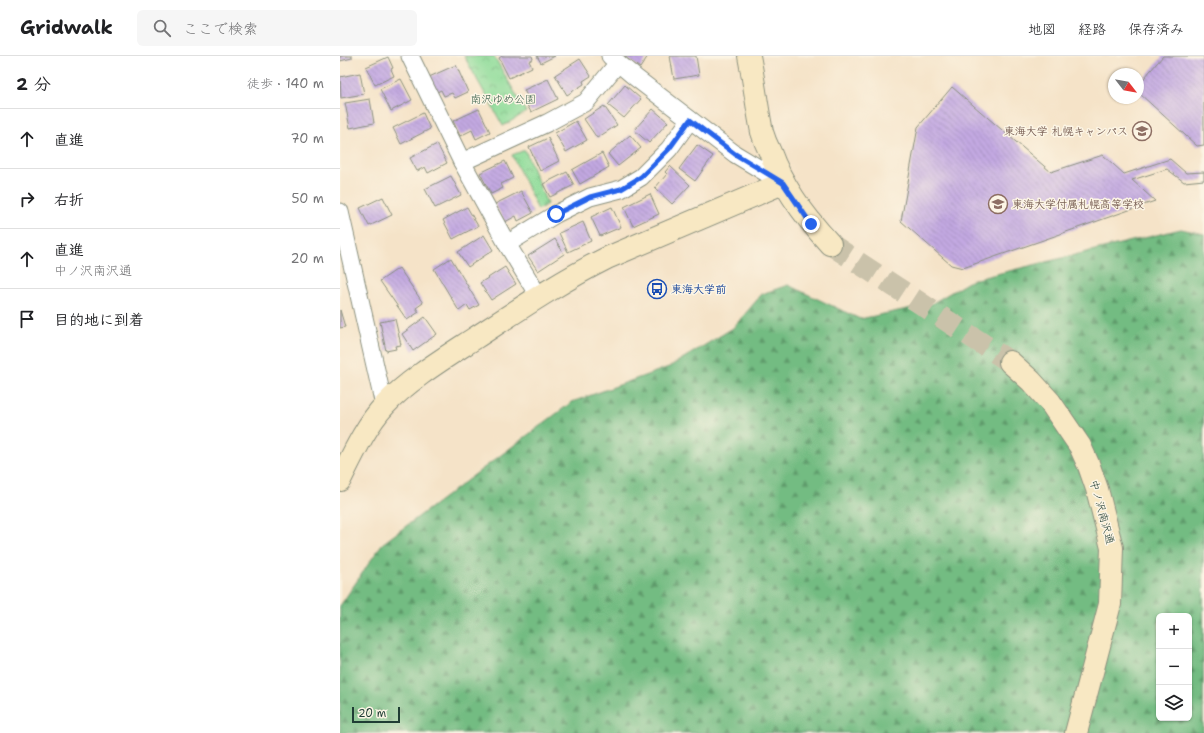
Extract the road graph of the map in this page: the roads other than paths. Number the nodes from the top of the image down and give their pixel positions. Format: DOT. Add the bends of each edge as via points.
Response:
graph roads {
  1 [pos="410,56"];
  2 [pos="749,56"];
  3 [pos="614,59"];
  4 [pos="690,120"];
  5 [pos="462,162"];
  6 [pos="783,183"];
  7 [pos="340,212"];
  8 [pos="507,244"];
  9 [pos="830,244"];
  10 [pos="539,297"];
  11 [pos="1010,362"];
  12 [pos="384,405"];
  13 [pos="340,480"];
  14 [pos="1076,733"];
  1 -- 5 [label="street"];
  2 -- 6 [label="street" via="763,133"];
  3 -- 4 [label="street"];
  3 -- 5 [label="street" via="586,102"];
  4 -- 6 [label="street" via="735,154"];
  4 -- 8 [label="street" via="669,149 641,177 621,189 590,197 556,214"];
  5 -- 8 [label="street"];
  6 -- 9 [label="street" via="811,224"];
  6 -- 10 [label="street" via="607,258 580,271"];
  7 -- 12 [label="street"];
  8 -- 10 [label="street"];
  10 -- 12 [label="street" via="432,366"];
  11 -- 14 [label="street, 中ノ沢南沢通" via="1050,402 1080,446 1097,489 1112,548 1110,604"];
  12 -- 13 [label="street"];
}
